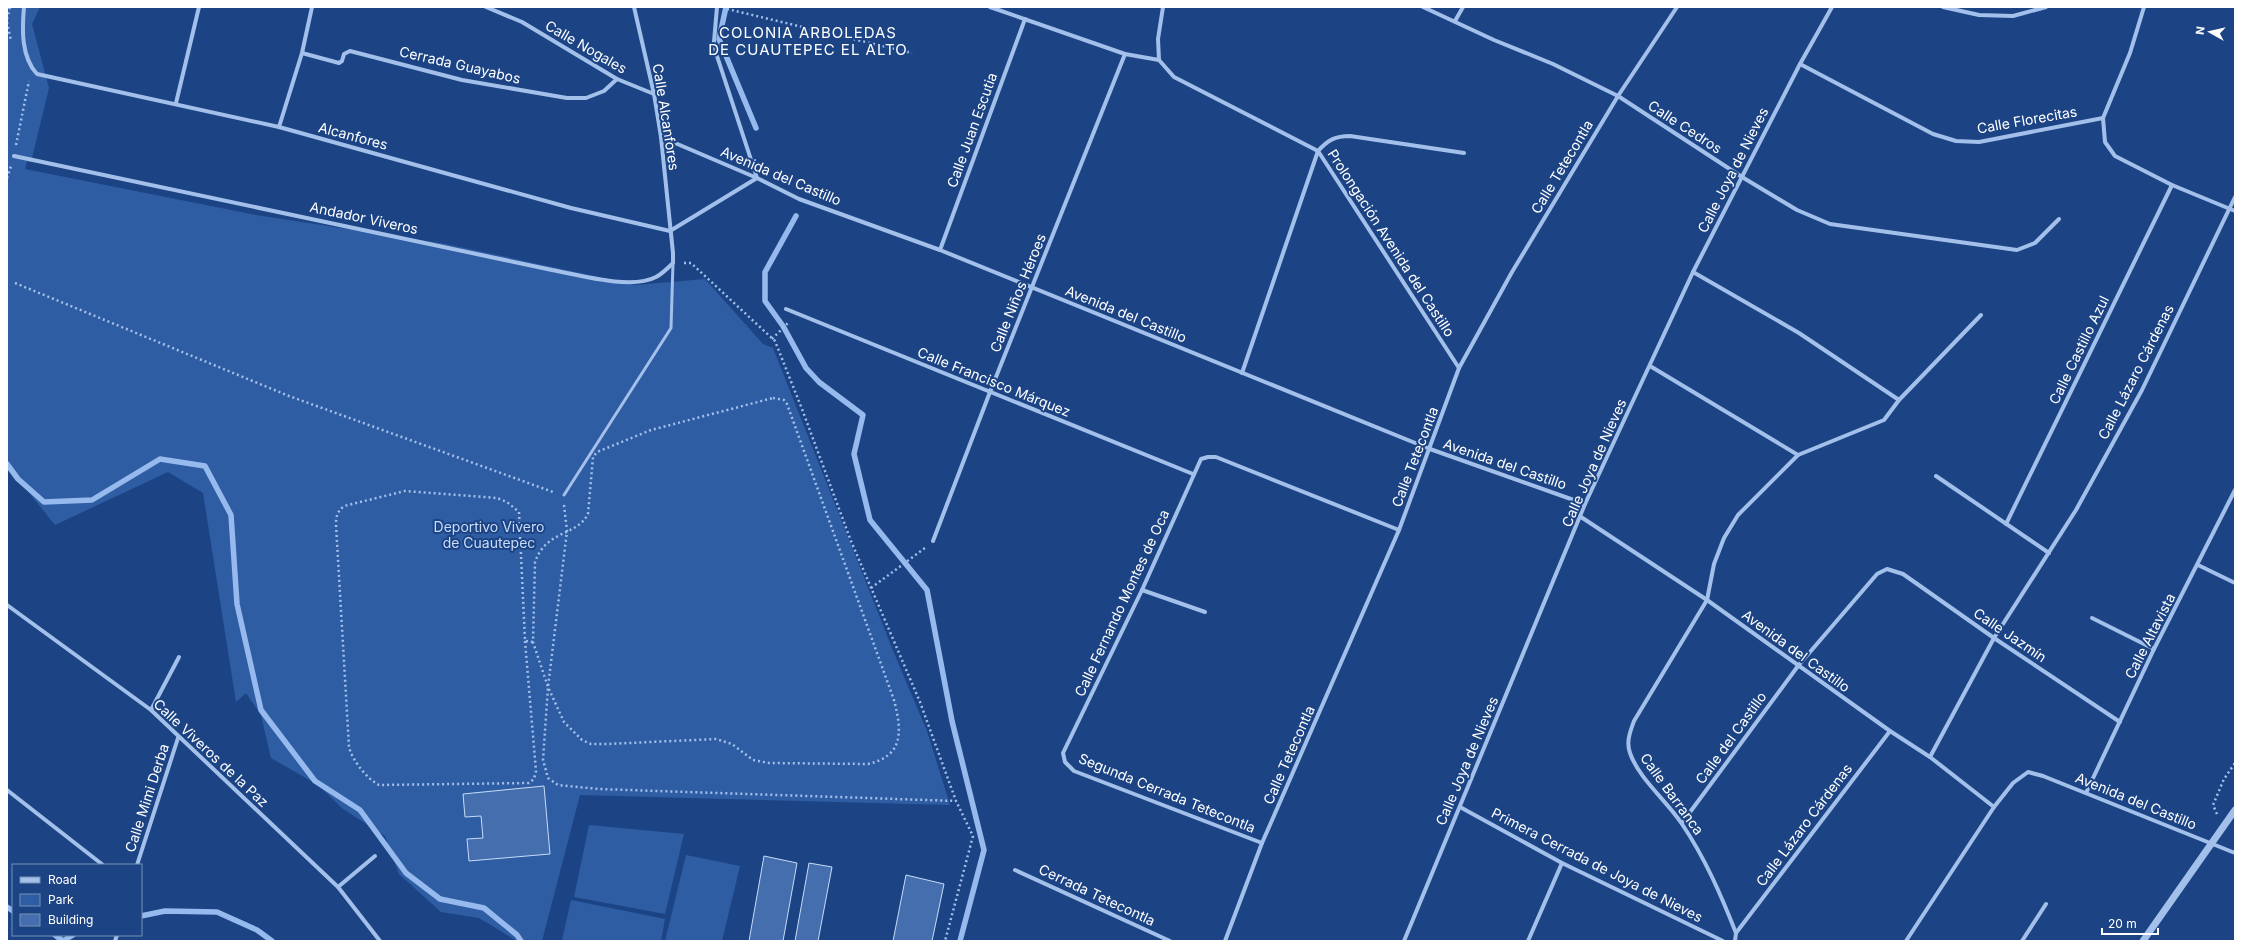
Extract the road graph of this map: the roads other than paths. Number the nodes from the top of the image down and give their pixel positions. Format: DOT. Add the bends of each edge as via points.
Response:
graph roads {
  1 [pos="24,7"];
  2 [pos="199,7"];
  3 [pos="312,7"];
  4 [pos="486,7"];
  5 [pos="634,7"];
  6 [pos="717,7"];
  7 [pos="990,7"];
  8 [pos="1163,7"];
  9 [pos="1424,7"];
  10 [pos="1463,7"];
  11 [pos="1677,7"];
  12 [pos="1832,7"];
  13 [pos="1943,7"];
  14 [pos="2046,7"];
  15 [pos="2144,7"];
  16 [pos="1025,18"];
  17 [pos="1455,21"];
  18 [pos="302,53"];
  19 [pos="1126,54"];
  20 [pos="1159,60"];
  21 [pos="1800,64"];
  22 [pos="617,79"];
  23 [pos="654,94"];
  24 [pos="1618,96"];
  25 [pos="176,103"];
  26 [pos="2103,118"];
  27 [pos="279,127"];
  28 [pos="661,137"];
  29 [pos="1318,151"];
  30 [pos="1464,153"];
  31 [pos="14,156"];
  32 [pos="1742,177"];
  33 [pos="757,178"];
  34 [pos="2172,185"];
  35 [pos="2235,197"];
  36 [pos="2230,208"];
  37 [pos="2235,211"];
  38 [pos="2059,219"];
  39 [pos="670,231"];
  40 [pos="940,250"];
  41 [pos="674,263"];
  42 [pos="1693,272"];
  43 [pos="1033,288"];
  44 [pos="786,309"];
  45 [pos="1981,315"];
  46 [pos="1650,366"];
  47 [pos="1459,368"];
  48 [pos="1242,373"];
  49 [pos="990,392"];
  50 [pos="1899,400"];
  51 [pos="1430,449"];
  52 [pos="1798,455"];
  53 [pos="1194,474"];
  54 [pos="1936,476"];
  55 [pos="2235,490"];
  56 [pos="564,495"];
  57 [pos="1585,504"];
  58 [pos="1581,517"];
  59 [pos="2006,524"];
  60 [pos="1399,530"];
  61 [pos="933,541"];
  62 [pos="2049,553"];
  63 [pos="2198,565"];
  64 [pos="2235,583"];
  65 [pos="1142,590"];
  66 [pos="1707,600"];
  67 [pos="7,604"];
  68 [pos="1205,612"];
  69 [pos="2092,618"];
  70 [pos="1994,638"];
  71 [pos="2154,649"];
  72 [pos="179,657"];
  73 [pos="1798,666"];
  74 [pos="151,710"];
  75 [pos="2120,722"];
  76 [pos="1890,731"];
  77 [pos="178,738"];
  78 [pos="1930,757"];
  79 [pos="1065,762"];
  80 [pos="7,790"];
  81 [pos="2086,793"];
  82 [pos="1460,807"];
  83 [pos="1994,807"];
  84 [pos="2235,810"];
  85 [pos="1682,823"];
  86 [pos="1262,843"];
  87 [pos="2210,843"];
  88 [pos="2235,853"];
  89 [pos="375,856"];
  90 [pos="1562,863"];
  91 [pos="102,864"];
  92 [pos="137,864"];
  93 [pos="1015,870"];
  94 [pos="338,887"];
  95 [pos="2046,904"];
  96 [pos="1736,933"];
  97 [pos="380,941"];
  98 [pos="1170,941"];
  99 [pos="1225,941"];
  100 [pos="1404,941"];
  101 [pos="1528,941"];
  102 [pos="1723,941"];
  103 [pos="1734,941"];
  104 [pos="1906,941"];
  105 [pos="2022,941"];
  106 [pos="2143,941"];
  1 -- 25 [label="street, Alcanfores" via="26,58 37,74"];
  2 -- 25 [label="street"];
  3 -- 18 [label="street"];
  4 -- 22 [label="street, Calle Nogales" via="522,22"];
  5 -- 23 [label="street, Calle Alcanfores"];
  6 -- 33 [label="street" via="714,42 716,53"];
  7 -- 16 [label="street"];
  8 -- 20 [label="street" via="1158,39"];
  9 -- 17 [label="street, Calle Cedros"];
  10 -- 17 [label="street"];
  11 -- 24 [label="street, Calle Tetecontla"];
  12 -- 21 [label="street, Calle Joya de Nieves"];
  13 -- 14 [label="street" via="1978,15 2013,16"];
  15 -- 26 [label="street" via="2130,53"];
  16 -- 19 [label="street"];
  16 -- 40 [label="street, Calle Juan Escutia"];
  17 -- 24 [label="street, Calle Cedros"];
  18 -- 22 [label="street, Cerrada Guayabos" via="339,63 344,54 350,51 462,80 567,98 604,91"];
  18 -- 27 [label="street"];
  19 -- 20 [label="street"];
  19 -- 43 [label="street, Calle Niños Héroes"];
  20 -- 29 [label="street, Prolongación Avenida del Castillo" via="1174,77"];
  21 -- 26 [label="street, Calle Florecitas" via="1933,134 1956,141 1979,142"];
  21 -- 32 [label="street, Calle Joya de Nieves"];
  22 -- 23 [label="street, Calle Nogales"];
  23 -- 28 [label="street, Calle Alcanfores"];
  24 -- 32 [label="street, Calle Cedros"];
  24 -- 47 [label="street, Calle Tetecontla" via="1512,272"];
  25 -- 27 [label="street, Alcanfores"];
  26 -- 34 [label="street" via="2105,142 2115,156"];
  27 -- 39 [label="street, Alcanfores" via="571,208"];
  28 -- 33 [label="street, Avenida del Castillo"];
  28 -- 39 [label="street, Calle Alcanfores"];
  29 -- 30 [label="street" via="1329,139 1339,136"];
  29 -- 47 [label="street, Prolongación Avenida del Castillo"];
  29 -- 48 [label="street"];
  31 -- 41 [label="street, Andador Viveros" via="593,278 647,280 656,277"];
  32 -- 38 [label="street, Calle Cedros" via="1797,210 1830,224 2018,250 2035,243"];
  32 -- 42 [label="street, Calle Joya de Nieves"];
  33 -- 39 [label="street"];
  33 -- 40 [label="street, Avenida del Castillo" via="799,199"];
  34 -- 36 [label="street"];
  34 -- 59 [label="street, Calle Castillo Azul"];
  35 -- 36 [label="street, Calle Lázaro Cárdenas"];
  36 -- 37 [label="street"];
  36 -- 62 [label="street, Calle Lázaro Cárdenas" via="2142,390 2076,510"];
  39 -- 41 [label="street"];
  40 -- 43 [label="street, Avenida del Castillo"];
  41 -- 56 [label="lane" via="671,328"];
  42 -- 46 [label="street, Calle Joya de Nieves"];
  42 -- 50 [label="street" via="1799,333"];
  43 -- 48 [label="street, Avenida del Castillo"];
  43 -- 49 [label="street, Calle Niños Héroes"];
  44 -- 49 [label="street, Calle Francisco Márquez"];
  45 -- 50 [label="street"];
  46 -- 52 [label="street"];
  46 -- 57 [label="street, Calle Joya de Nieves"];
  47 -- 51 [label="street, Calle Tetecontla"];
  48 -- 51 [label="street, Avenida del Castillo"];
  49 -- 53 [label="street, Calle Francisco Márquez"];
  49 -- 61 [label="street, Calle Niños Héroes"];
  50 -- 52 [label="street" via="1884,420"];
  51 -- 57 [label="street, Avenida del Castillo"];
  51 -- 60 [label="street, Calle Tetecontla"];
  52 -- 66 [label="street" via="1738,515 1724,538 1714,564"];
  53 -- 60 [label="street, Calle Fernando Montes de Oca" via="1201,460 1208,457 1223,460"];
  53 -- 65 [label="street, Calle Fernando Montes de Oca"];
  54 -- 59 [label="street"];
  55 -- 63 [label="street, Calle Altavista"];
  57 -- 58 [label="street, Calle Joya de Nieves"];
  58 -- 66 [label="street, Avenida del Castillo"];
  58 -- 82 [label="street, Calle Joya de Nieves"];
  59 -- 62 [label="street"];
  60 -- 86 [label="street, Calle Tetecontla"];
  62 -- 70 [label="street, Calle Lázaro Cárdenas"];
  63 -- 64 [label="street"];
  63 -- 71 [label="street, Calle Altavista"];
  65 -- 68 [label="street"];
  65 -- 79 [label="street, Calle Fernando Montes de Oca" via="1063,753"];
  66 -- 73 [label="street, Avenida del Castillo"];
  66 -- 85 [label="street, Calle Barranca" via="1634,721 1628,736 1635,765"];
  67 -- 74 [label="street, Calle Viveros de la Paz"];
  69 -- 71 [label="street"];
  70 -- 73 [label="street, Calle Jazmín" via="1903,574 1887,568 1877,574"];
  70 -- 75 [label="street, Calle Jazmín"];
  70 -- 78 [label="street, Calle Lázaro Cárdenas"];
  71 -- 75 [label="street, Calle Altavista"];
  72 -- 74 [label="street"];
  73 -- 76 [label="street, Avenida del Castillo"];
  73 -- 85 [label="street, Calle del Castillo"];
  74 -- 77 [label="street, Calle Viveros de la Paz"];
  75 -- 81 [label="street, Calle Altavista"];
  76 -- 78 [label="street, Avenida del Castillo"];
  76 -- 96 [label="street, Calle Lázaro Cárdenas"];
  77 -- 92 [label="street, Calle Mimi Derba"];
  77 -- 94 [label="street, Calle Viveros de la Paz"];
  78 -- 83 [label="street, Avenida del Castillo"];
  79 -- 86 [label="street, Segunda Cerrada Tetecontla" via="1074,771"];
  80 -- 91 [label="street"];
  81 -- 83 [label="street, Avenida del Castillo" via="2028,772 2013,783"];
  81 -- 87 [label="street, Avenida del Castillo"];
  82 -- 90 [label="street, Primera Cerrada de Joya de Nieves"];
  82 -- 100 [label="street, Calle Joya de Nieves"];
  83 -- 104 [label="street"];
  84 -- 87 [label="street"];
  85 -- 96 [label="street, Calle Barranca" via="1710,870"];
  86 -- 99 [label="street, Calle Tetecontla"];
  87 -- 88 [label="street, Avenida del Castillo"];
  87 -- 106 [label="street"];
  89 -- 94 [label="street"];
  90 -- 101 [label="street"];
  90 -- 102 [label="street, Primera Cerrada de Joya de Nieves"];
  93 -- 98 [label="street, Cerrada Tetecontla"];
  94 -- 97 [label="street, Calle Viveros de la Paz"];
  95 -- 105 [label="street"];
  96 -- 103 [label="street"];
}
